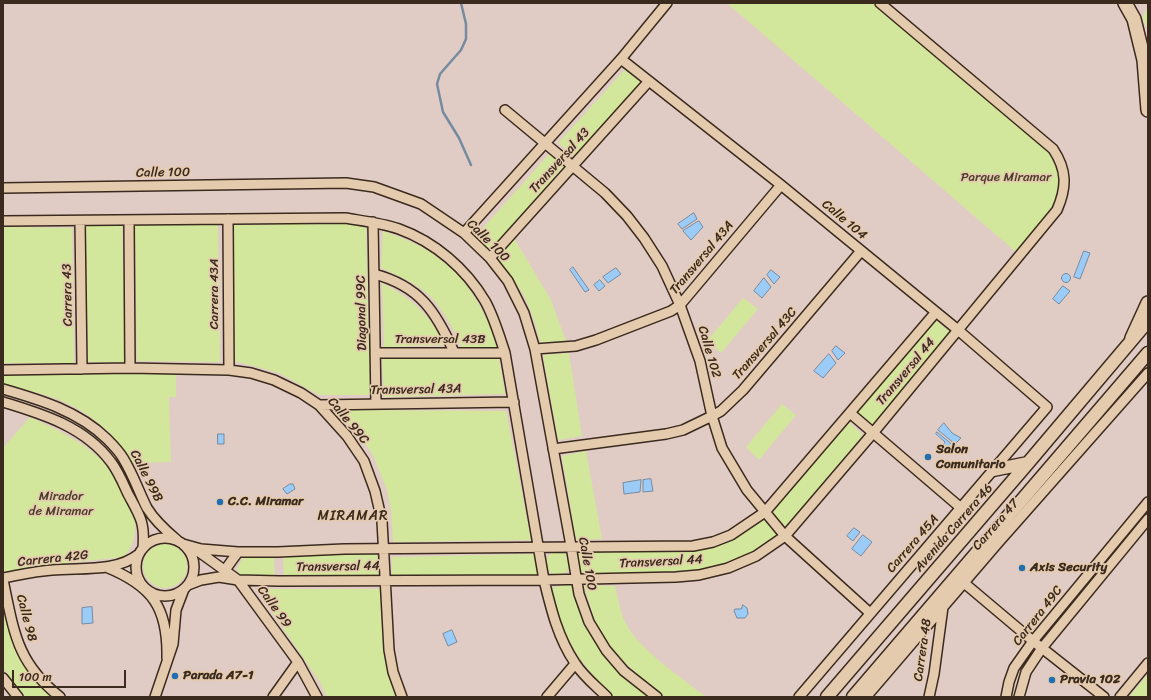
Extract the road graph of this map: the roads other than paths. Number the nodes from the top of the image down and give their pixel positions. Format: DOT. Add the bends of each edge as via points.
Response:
graph roads {
  1 [pos="667,3"];
  2 [pos="880,3"];
  3 [pos="1125,3"];
  4 [pos="621,59"];
  5 [pos="649,81"];
  6 [pos="505,110"];
  7 [pos="1148,110"];
  8 [pos="545,143"];
  9 [pos="573,166"];
  10 [pos="781,185"];
  11 [pos="3,188"];
  12 [pos="228,219"];
  13 [pos="129,220"];
  14 [pos="3,221"];
  15 [pos="80,221"];
  16 [pos="373,222"];
  17 [pos="464,233"];
  18 [pos="861,251"];
  19 [pos="490,258"];
  20 [pos="374,274"];
  21 [pos="1148,303"];
  22 [pos="680,305"];
  23 [pos="936,312"];
  24 [pos="1148,321"];
  25 [pos="958,330"];
  26 [pos="1132,338"];
  27 [pos="535,349"];
  28 [pos="454,352"];
  29 [pos="376,353"];
  30 [pos="505,353"];
  31 [pos="1148,353"];
  32 [pos="130,368"];
  33 [pos="82,369"];
  34 [pos="3,370"];
  35 [pos="229,370"];
  36 [pos="1148,373"];
  37 [pos="3,389"];
  38 [pos="3,402"];
  39 [pos="514,402"];
  40 [pos="376,404"];
  41 [pos="319,405"];
  42 [pos="1047,407"];
  43 [pos="850,413"];
  44 [pos="712,416"];
  45 [pos="873,433"];
  46 [pos="553,449"];
  47 [pos="1028,463"];
  48 [pos="993,470"];
  49 [pos="1020,502"];
  50 [pos="1148,502"];
  51 [pos="961,508"];
  52 [pos="765,512"];
  53 [pos="1148,519"];
  54 [pos="785,536"];
  55 [pos="180,542"];
  56 [pos="997,544"];
  57 [pos="571,546"];
  58 [pos="193,547"];
  59 [pos="539,548"];
  60 [pos="384,549"];
  61 [pos="141,551"];
  62 [pos="238,552"];
  63 [pos="106,568"];
  64 [pos="225,570"];
  65 [pos="576,578"];
  66 [pos="3,579"];
  67 [pos="238,580"];
  68 [pos="386,580"];
  69 [pos="544,580"];
  70 [pos="963,582"];
  71 [pos="186,587"];
  72 [pos="144,588"];
  73 [pos="943,607"];
  74 [pos="870,613"];
  75 [pos="1033,641"];
  76 [pos="1042,648"];
  77 [pos="167,658"];
  78 [pos="298,662"];
  79 [pos="1148,663"];
  80 [pos="575,664"];
  81 [pos="3,678"];
  82 [pos="18,697"];
  83 [pos="60,697"];
  84 [pos="155,697"];
  85 [pos="273,697"];
  86 [pos="317,697"];
  87 [pos="402,697"];
  88 [pos="547,697"];
  89 [pos="607,697"];
  90 [pos="657,697"];
  91 [pos="799,697"];
  92 [pos="827,697"];
  93 [pos="854,697"];
  94 [pos="866,697"];
  95 [pos="929,697"];
  96 [pos="1006,697"];
  97 [pos="1019,697"];
  98 [pos="1104,697"];
  99 [pos="1120,697"];
  1 -- 4 [label="street, Transversal 43"];
  2 -- 25 [label="street, Transversal 44" via="1053,150 1064,172 1065,185 1057,210"];
  3 -- 7 [label="highway" via="1134,20 1144,60"];
  4 -- 5 [label="street, Calle 104"];
  4 -- 8 [label="street, Transversal 43"];
  5 -- 9 [label="street, Transversal 43"];
  5 -- 10 [label="street, Calle 104"];
  6 -- 8 [label="street, Calle 102"];
  8 -- 9 [label="street, Calle 102"];
  8 -- 17 [label="street, Transversal 43"];
  9 -- 19 [label="street, Transversal 43"];
  9 -- 22 [label="street, Calle 102" via="605,193 644,238 662,266"];
  10 -- 18 [label="street, Calle 104"];
  10 -- 22 [label="street, Transversal 43A"];
  11 -- 17 [label="street, Calle 100" via="346,183 374,186 421,204"];
  12 -- 13 [label="street"];
  12 -- 16 [label="street" via="345,218"];
  12 -- 35 [label="street, Carrera 43A"];
  13 -- 15 [label="street"];
  13 -- 32 [label="street"];
  14 -- 15 [label="street"];
  15 -- 33 [label="street, Carrera 43"];
  16 -- 20 [label="street, Diagonal 99C"];
  16 -- 30 [label="street" via="400,230 448,257 465,274 485,302"];
  17 -- 19 [label="street, Calle 100"];
  18 -- 23 [label="street, Calle 104"];
  18 -- 44 [label="street, Transversal 43C" via="743,390"];
  19 -- 27 [label="street, Calle 100" via="508,281 524,313"];
  20 -- 28 [label="street" via="404,285 422,299 443,328"];
  20 -- 29 [label="street, Diagonal 99C"];
  21 -- 26 [label="highway"];
  22 -- 27 [label="street, Transversal 43A" via="671,311 596,340 576,346"];
  22 -- 44 [label="street, Calle 102" via="700,361"];
  23 -- 25 [label="street, Calle 104"];
  23 -- 43 [label="street, Transversal 44"];
  24 -- 26 [label="main road, Avenida Carrera 46"];
  25 -- 42 [label="street, Calle 104"];
  25 -- 45 [label="street, Transversal 44"];
  26 -- 47 [label="main road, Avenida Carrera 46"];
  27 -- 46 [label="street, Calle 100"];
  28 -- 29 [label="street, Transversal 43B"];
  28 -- 30 [label="street, Transversal 43B"];
  29 -- 40 [label="street, Diagonal 99C"];
  30 -- 39 [label="street"];
  31 -- 49 [label="main road"];
  32 -- 33 [label="street, Calle 99C"];
  32 -- 35 [label="street, Calle 99C"];
  33 -- 34 [label="street, Calle 99C"];
  35 -- 41 [label="street, Calle 99C" via="274,380"];
  36 -- 56 [label="street, Carrera 47"];
  37 -- 55 [label="street, Calle 99B" via="63,409 100,432 123,458 152,515"];
  38 -- 61 [label="street, Calle 99B" via="58,421 94,444 106,456 116,469 143,523"];
  39 -- 40 [label="street, Transversal 43A"];
  39 -- 59 [label="street"];
  40 -- 41 [label="street, Transversal 43A"];
  41 -- 60 [label="street, Calle 99C" via="347,436 364,461 379,505"];
  42 -- 48 [label="street, Carrera 45A"];
  43 -- 45 [label="street"];
  43 -- 52 [label="street, Transversal 44"];
  44 -- 46 [label="street, Transversal 43C" via="683,430 666,434"];
  44 -- 52 [label="street, Calle 102" via="722,448 747,490"];
  45 -- 51 [label="street"];
  45 -- 54 [label="street, Transversal 44"];
  46 -- 57 [label="street, Calle 100"];
  47 -- 48 [label="main road"];
  47 -- 92 [label="main road, Avenida Carrera 46"];
  48 -- 51 [label="street, Carrera 45A"];
  49 -- 56 [label="main road"];
  49 -- 93 [label="main road"];
  50 -- 75 [label="street, Carrera 49C"];
  51 -- 74 [label="street, Carrera 45A"];
  52 -- 54 [label="street, Calle 102"];
  52 -- 57 [label="street, Transversal 44" via="731,535 700,545"];
  53 -- 76 [label="street, Carrera 49C"];
  54 -- 65 [label="street, Transversal 44" via="756,556 728,568 699,575"];
  54 -- 74 [label="street, Calle 102"];
  55 -- 58 [label="street, Transversal 44"];
  55 -- 61 [label="street" via="169,538 154,539"];
  55 -- 71 [label="street" via="192,556 194,564 194,571"];
  56 -- 70 [label="street, Carrera 47"];
  57 -- 59 [label="street, Transversal 44"];
  57 -- 65 [label="street, Calle 100"];
  58 -- 62 [label="street, Transversal 44"];
  58 -- 64 [label="street, Calle 99"];
  59 -- 60 [label="street, Transversal 44"];
  59 -- 69 [label="street"];
  60 -- 62 [label="street, Transversal 44"];
  60 -- 68 [label="street, Calle 99C"];
  61 -- 63 [label="street, Carrera 42G" via="128,561"];
  61 -- 72 [label="street" via="136,561 136,571"];
  62 -- 64 [label="street"];
  63 -- 66 [label="street, Carrera 42G" via="51,570"];
  63 -- 72 [label="street, Carrera 42G" via="120,573"];
  64 -- 67 [label="street, Calle 99"];
  65 -- 69 [label="street, Transversal 44"];
  65 -- 90 [label="street, Calle 100" via="588,622 606,650 624,671"];
  66 -- 83 [label="street, Calle 98" via="18,645 36,674"];
  67 -- 68 [label="street, Transversal 44"];
  67 -- 71 [label="street, Transversal 44" via="214,578 201,580"];
  67 -- 78 [label="street, Calle 99"];
  68 -- 69 [label="street, Transversal 44"];
  68 -- 87 [label="street, Calle 99C" via="389,650 393,672"];
  69 -- 80 [label="street" via="551,610"];
  70 -- 73 [label="street, Carrera 47"];
  70 -- 75 [label="street"];
  71 -- 72 [label="street" via="172,596 152,594"];
  71 -- 77 [label="street" via="178,600 174,635"];
  72 -- 77 [label="street" via="156,604 164,622"];
  73 -- 94 [label="street, Carrera 47"];
  73 -- 95 [label="street, Carrera 48"];
  74 -- 91 [label="street, Carrera 45A"];
  75 -- 76 [label="street"];
  75 -- 96 [label="street, Carrera 49C" via="1014,668"];
  76 -- 97 [label="street, Carrera 49C" via="1026,672"];
  76 -- 98 [label="street"];
  77 -- 84 [label="street"];
  78 -- 85 [label="street"];
  78 -- 86 [label="street, Calle 99"];
  79 -- 99 [label="street"];
  80 -- 88 [label="street"];
  80 -- 89 [label="street"];
  81 -- 82 [label="street"];
}
